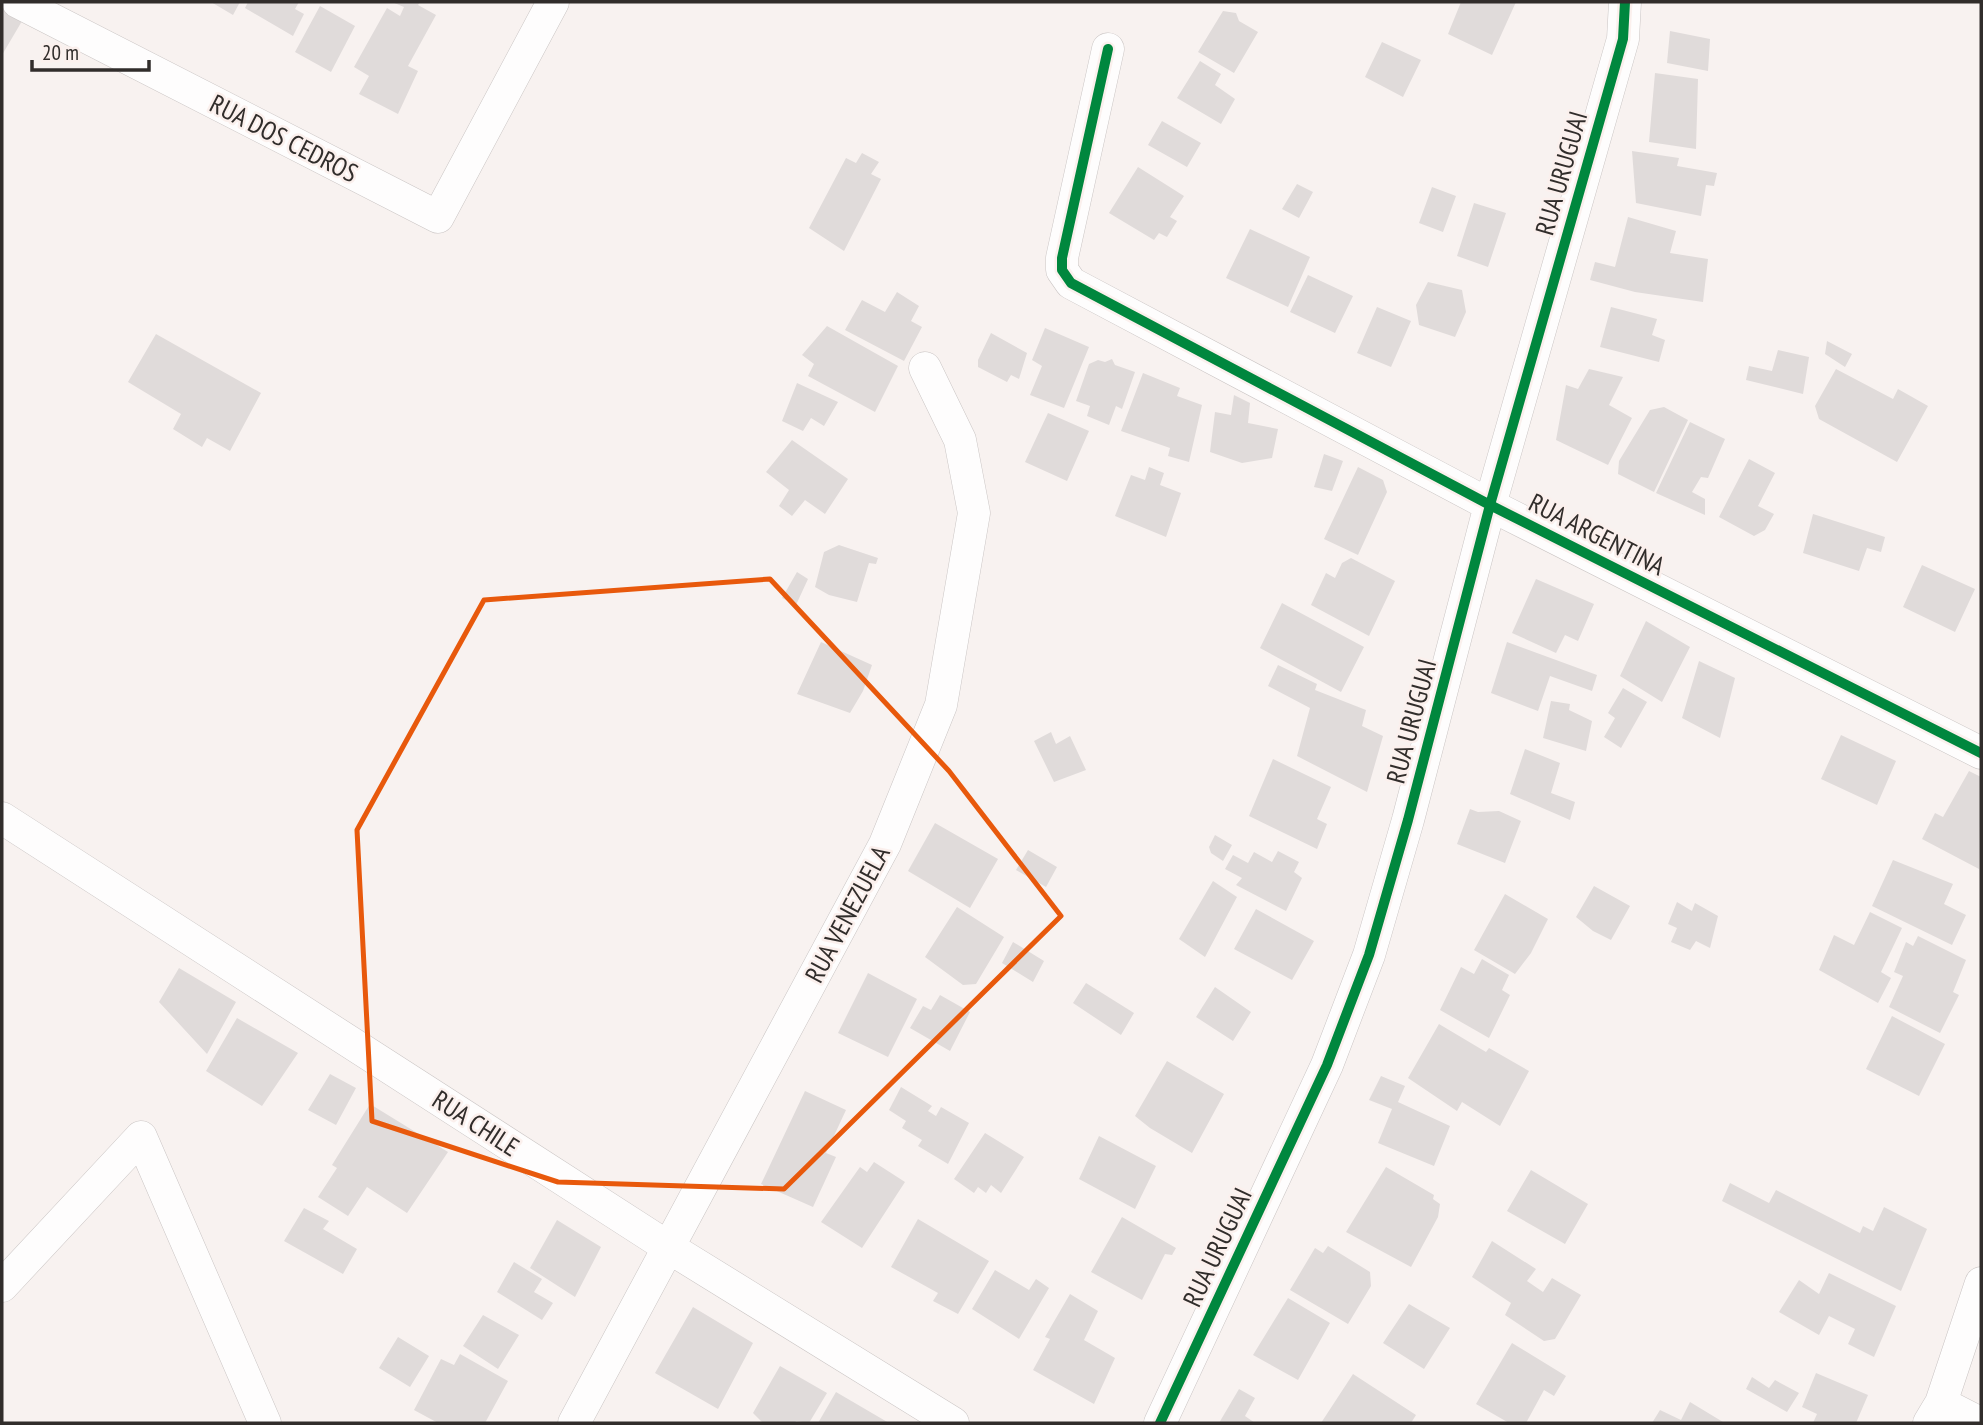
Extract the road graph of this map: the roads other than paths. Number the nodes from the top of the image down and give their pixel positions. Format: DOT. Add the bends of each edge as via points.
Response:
graph roads {
  1 [pos="18,2"];
  2 [pos="553,2"];
  3 [pos="1625,2"];
  4 [pos="71,13"];
  5 [pos="1108,49"];
  6 [pos="926,368"];
  7 [pos="1490,505"];
  8 [pos="1981,753"];
  9 [pos="2,818"];
  10 [pos="668,1247"];
  11 [pos="1981,1283"];
  12 [pos="2,1286"];
  13 [pos="1935,1413"];
  14 [pos="265,1423"];
  15 [pos="574,1423"];
  16 [pos="953,1423"];
  17 [pos="1160,1423"];
  18 [pos="1980,1423"];
  1 -- 4 [label="street, RUA DOS CEDROS"];
  2 -- 4 [label="street, RUA DOS CEDROS" via="438,217"];
  3 -- 7 [label="street, RUA URUGUAI" via="1623,39"];
  5 -- 7 [label="street, RUA ARGENTINA" via="1062,258 1062,270 1071,283"];
  6 -- 10 [label="street, RUA VENEZUELA" via="960,440 974,513 941,705 885,844"];
  7 -- 8 [label="street, RUA ARGENTINA"];
  7 -- 17 [label="street, RUA URUGUAI" via="1369,955 1327,1065"];
  9 -- 10 [label="street, RUA CHILE"];
  10 -- 15 [label="street, RUA VENEZUELA"];
  10 -- 16 [label="street, RUA CHILE"];
  11 -- 13 [label="street"];
  12 -- 14 [label="street" via="141,1137"];
  13 -- 18 [label="street"];
}
